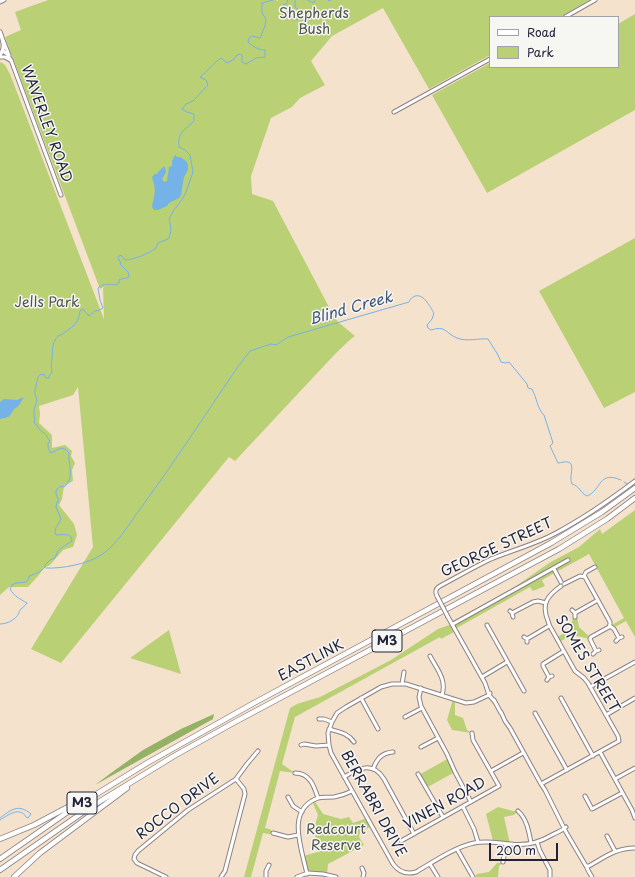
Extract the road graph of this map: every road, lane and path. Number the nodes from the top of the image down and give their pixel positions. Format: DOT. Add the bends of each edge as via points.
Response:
graph roads {
  1 [pos="4,0"];
  2 [pos="595,0"];
  3 [pos="0,2"];
  4 [pos="567,16"];
  5 [pos="0,32"];
  6 [pos="2,38"];
  7 [pos="3,51"];
  8 [pos="0,56"];
  9 [pos="489,60"];
  10 [pos="11,61"];
  11 [pos="394,112"];
  12 [pos="61,195"];
  13 [pos="635,481"];
  14 [pos="635,488"];
  15 [pos="635,498"];
  16 [pos="568,560"];
  17 [pos="595,567"];
  18 [pos="554,569"];
  19 [pos="584,576"];
  20 [pos="562,584"];
  21 [pos="598,600"];
  22 [pos="546,603"];
  23 [pos="512,613"];
  24 [pos="574,613"];
  25 [pos="452,624"];
  26 [pos="487,625"];
  27 [pos="549,626"];
  28 [pos="610,626"];
  29 [pos="526,639"];
  30 [pos="619,639"];
  31 [pos="564,652"];
  32 [pos="596,652"];
  33 [pos="430,656"];
  34 [pos="507,662"];
  35 [pos="635,662"];
  36 [pos="404,672"];
  37 [pos="482,677"];
  38 [pos="549,678"];
  39 [pos="402,684"];
  40 [pos="590,687"];
  41 [pos="421,688"];
  42 [pos="524,691"];
  43 [pos="489,694"];
  44 [pos="442,695"];
  45 [pos="361,698"];
  46 [pos="562,698"];
  47 [pos="635,698"];
  48 [pos="422,708"];
  49 [pos="535,713"];
  50 [pos="606,714"];
  51 [pos="405,717"];
  52 [pos="320,719"];
  53 [pos="332,722"];
  54 [pos="329,729"];
  55 [pos="378,729"];
  56 [pos="472,733"];
  57 [pos="438,738"];
  58 [pos="354,742"];
  59 [pos="301,745"];
  60 [pos="328,745"];
  61 [pos="421,747"];
  62 [pos="166,751"];
  63 [pos="258,751"];
  64 [pos="393,752"];
  65 [pos="600,752"];
  66 [pos="524,753"];
  67 [pos="593,756"];
  68 [pos="635,768"];
  69 [pos="373,769"];
  70 [pos="567,770"];
  71 [pos="491,771"];
  72 [pos="295,773"];
  73 [pos="418,774"];
  74 [pos="344,777"];
  75 [pos="137,778"];
  76 [pos="236,779"];
  77 [pos="615,779"];
  78 [pos="541,784"];
  79 [pos="352,791"];
  80 [pos="622,793"];
  81 [pos="585,796"];
  82 [pos="288,797"];
  83 [pos="318,798"];
  84 [pos="471,802"];
  85 [pos="462,807"];
  86 [pos="518,811"];
  87 [pos="302,812"];
  88 [pos="443,817"];
  89 [pos="635,818"];
  90 [pos="564,827"];
  91 [pos="273,833"];
  92 [pos="414,834"];
  93 [pos="298,835"];
  94 [pos="606,836"];
  95 [pos="0,839"];
  96 [pos="401,841"];
  97 [pos="478,842"];
  98 [pos="537,842"];
  99 [pos="531,843"];
  100 [pos="506,844"];
  101 [pos="457,848"];
  102 [pos="635,848"];
  103 [pos="615,851"];
  104 [pos="0,859"];
  105 [pos="503,862"];
  106 [pos="28,863"];
  107 [pos="430,864"];
  108 [pos="269,865"];
  109 [pos="588,866"];
  110 [pos="362,868"];
  111 [pos="0,870"];
  112 [pos="307,874"];
  113 [pos="160,876"];
  114 [pos="14,877"];
  115 [pos="19,877"];
  116 [pos="166,877"];
  117 [pos="221,877"];
  118 [pos="266,877"];
  119 [pos="297,877"];
  120 [pos="336,877"];
  121 [pos="364,877"];
  122 [pos="438,877"];
  123 [pos="473,877"];
  124 [pos="551,877"];
  125 [pos="592,877"];
  1 -- 3 [label="street"];
  2 -- 4 [label="street"];
  5 -- 6 [label="main road, WAVERLEY ROAD"];
  6 -- 7 [label="main road, WAVERLEY ROAD"];
  6 -- 10 [label="street, WAVERLEY ROAD"];
  7 -- 8 [label="main road"];
  7 -- 10 [label="street, WAVERLEY ROAD"];
  8 -- 10 [label="street"];
  9 -- 11 [label="street"];
  10 -- 12 [label="street, WAVERLEY ROAD"];
  13 -- 25 [label="street, GEORGE STREET, bridge" via="557,532 486,562 438,587 436,591"];
  14 -- 62 [label="highway, EASTLINK / M3" via="551,543"];
  15 -- 75 [label="highway, EASTLINK / M3" via="559,549 235,722"];
  16 -- 18 [label="street"];
  17 -- 19 [label="street"];
  18 -- 20 [label="street"];
  18 -- 25 [label="street"];
  19 -- 20 [label="street"];
  19 -- 21 [label="street"];
  20 -- 22 [label="street, SOMES STREET" via="552,592"];
  21 -- 24 [label="street"];
  21 -- 28 [label="street"];
  22 -- 23 [label="street" via="533,602"];
  22 -- 27 [label="street, SOMES STREET" via="545,613"];
  25 -- 37 [label="street, GEORGE STREET"];
  26 -- 34 [label="street"];
  27 -- 29 [label="street"];
  27 -- 31 [label="street, SOMES STREET"];
  28 -- 30 [label="street"];
  28 -- 32 [label="street" via="590,638"];
  31 -- 38 [label="street" via="543,664"];
  31 -- 40 [label="street, SOMES STREET" via="575,671"];
  33 -- 44 [label="street" via="443,680"];
  34 -- 37 [label="street"];
  34 -- 42 [label="street"];
  35 -- 40 [label="street"];
  36 -- 39 [label="street"];
  37 -- 43 [label="street, GEORGE STREET"];
  39 -- 41 [label="street, BERRABRI DRIVE"];
  39 -- 45 [label="street, BERRABRI DRIVE" via="381,687"];
  40 -- 50 [label="street, SOMES STREET"];
  41 -- 44 [label="street, BERRABRI DRIVE"];
  41 -- 48 [label="street" via="419,697"];
  43 -- 44 [label="street, BERRABRI DRIVE" via="466,703"];
  43 -- 66 [label="street, GEORGE STREET" via="493,696"];
  45 -- 53 [label="street, BERRABRI DRIVE" via="340,711"];
  45 -- 55 [label="street"];
  46 -- 67 [label="street"];
  47 -- 50 [label="street"];
  48 -- 51 [label="street"];
  48 -- 57 [label="street"];
  49 -- 70 [label="street"];
  50 -- 65 [label="street, SOMES STREET" via="619,741"];
  52 -- 53 [label="street"];
  53 -- 54 [label="street, BERRABRI DRIVE"];
  54 -- 58 [label="street" via="351,737"];
  54 -- 60 [label="street, BERRABRI DRIVE"];
  56 -- 71 [label="street" via="473,740"];
  57 -- 61 [label="street"];
  57 -- 84 [label="street"];
  59 -- 60 [label="street"];
  60 -- 74 [label="street, BERRABRI DRIVE"];
  62 -- 95 [label="highway" via="34,825"];
  62 -- 104 [label="highway, EASTLINK / M3" via="75,807"];
  63 -- 76 [label="street, ROCCO DRIVE"];
  64 -- 69 [label="street" via="380,756"];
  65 -- 67 [label="street, SOMES STREET"];
  65 -- 77 [label="street"];
  66 -- 71 [label="street"];
  66 -- 78 [label="street, GEORGE STREET"];
  67 -- 70 [label="street, SOMES STREET"];
  68 -- 77 [label="street"];
  69 -- 74 [label="street" via="361,768"];
  69 -- 92 [label="street" via="383,778"];
  70 -- 78 [label="street, SOMES STREET"];
  71 -- 84 [label="street, VINEN ROAD" via="499,786"];
  72 -- 83 [label="street" via="301,773 309,779"];
  73 -- 88 [label="street"];
  74 -- 79 [label="street, BERRABRI DRIVE"];
  75 -- 106 [label="highway"];
  75 -- 111 [label="highway, EASTLINK / M3"];
  76 -- 113 [label="street, ROCCO DRIVE" via="188,810 134,855 137,863"];
  76 -- 117 [label="street" via="245,790 245,794 225,871"];
  77 -- 80 [label="street"];
  78 -- 90 [label="street, GEORGE STREET"];
  79 -- 83 [label="street" via="339,796"];
  79 -- 107 [label="street, BERRABRI DRIVE" via="398,870 403,874 410,873"];
  80 -- 81 [label="street" via="592,809"];
  80 -- 89 [label="street"];
  82 -- 87 [label="street" via="292,805"];
  83 -- 87 [label="street"];
  84 -- 85 [label="street, VINEN ROAD"];
  85 -- 88 [label="street, VINEN ROAD"];
  85 -- 97 [label="street"];
  86 -- 99 [label="street" via="528,829"];
  87 -- 93 [label="street" via="298,823"];
  88 -- 92 [label="street, VINEN ROAD"];
  90 -- 98 [label="street, BERRABRI DRIVE"];
  90 -- 109 [label="street, GEORGE STREET"];
  91 -- 93 [label="street" via="288,837"];
  92 -- 96 [label="street, VINEN ROAD"];
  93 -- 112 [label="street"];
  94 -- 103 [label="street"];
  97 -- 100 [label="street, BERRABRI DRIVE" via="493,841"];
  97 -- 101 [label="street, BERRABRI DRIVE"];
  98 -- 99 [label="street, BERRABRI DRIVE"];
  98 -- 124 [label="street"];
  99 -- 100 [label="street, BERRABRI DRIVE"];
  100 -- 105 [label="street"];
  101 -- 107 [label="street, BERRABRI DRIVE"];
  101 -- 123 [label="street"];
  102 -- 103 [label="street"];
  103 -- 109 [label="street"];
  106 -- 114 [label="highway"];
  106 -- 115 [label="highway"];
  107 -- 122 [label="street"];
  108 -- 118 [label="street"];
  109 -- 125 [label="street, GEORGE STREET"];
  110 -- 121 [label="street"];
  112 -- 119 [label="street"];
  112 -- 120 [label="street"];
  113 -- 116 [label="street"];
}
